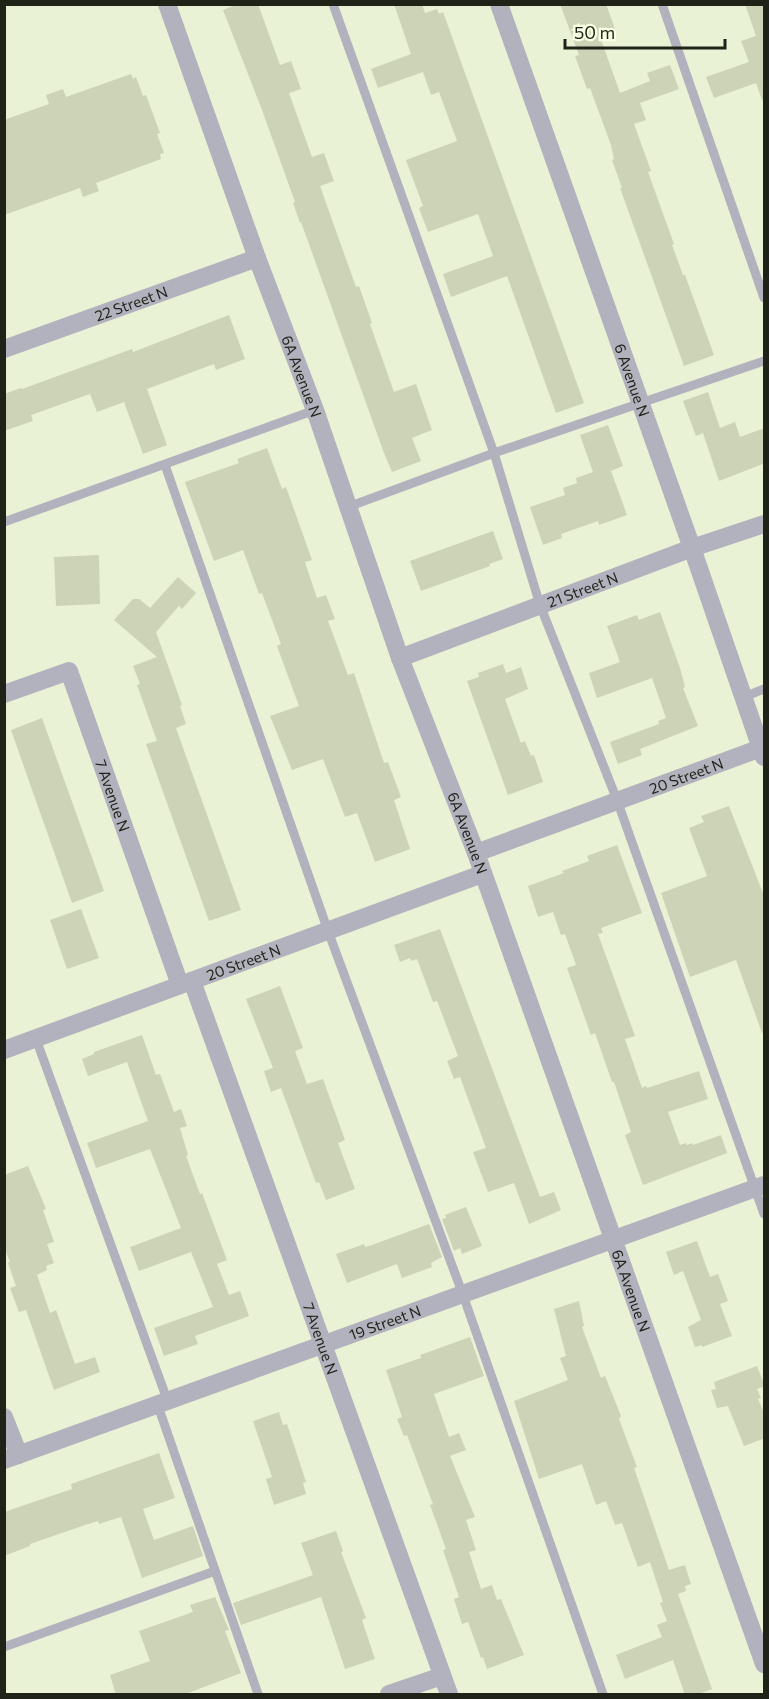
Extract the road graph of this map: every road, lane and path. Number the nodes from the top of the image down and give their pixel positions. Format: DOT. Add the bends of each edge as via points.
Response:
graph roads {
  1 [pos="167,4"];
  2 [pos="333,4"];
  3 [pos="498,4"];
  4 [pos="662,4"];
  5 [pos="257,258"];
  6 [pos="765,298"];
  7 [pos="4,349"];
  8 [pos="765,361"];
  9 [pos="640,403"];
  10 [pos="315,411"];
  11 [pos="494,453"];
  12 [pos="165,465"];
  13 [pos="348,507"];
  14 [pos="4,522"];
  15 [pos="765,524"];
  16 [pos="692,548"];
  17 [pos="540,605"];
  18 [pos="400,658"];
  19 [pos="765,689"];
  20 [pos="4,694"];
  21 [pos="744,697"];
  22 [pos="763,752"];
  23 [pos="617,801"];
  24 [pos="476,853"];
  25 [pos="482,874"];
  26 [pos="328,931"];
  27 [pos="186,983"];
  28 [pos="36,1039"];
  29 [pos="4,1050"];
  30 [pos="760,1187"];
  31 [pos="765,1214"];
  32 [pos="613,1241"];
  33 [pos="463,1295"];
  34 [pos="323,1346"];
  35 [pos="163,1404"];
  36 [pos="4,1417"];
  37 [pos="12,1458"];
  38 [pos="215,1571"];
  39 [pos="4,1647"];
  40 [pos="765,1664"];
  41 [pos="442,1676"];
  42 [pos="258,1695"];
  43 [pos="389,1695"];
  44 [pos="449,1695"];
  45 [pos="603,1695"];
  1 -- 5 [label="street, 6A Avenue N"];
  2 -- 11 [label="lane"];
  3 -- 9 [label="street, 6 Avenue N"];
  4 -- 6 [label="lane"];
  5 -- 7 [label="street, 22 Street N"];
  5 -- 10 [label="street, 6A Avenue N"];
  8 -- 9 [label="lane"];
  9 -- 11 [label="lane"];
  9 -- 16 [label="street, 6 Avenue N"];
  10 -- 12 [label="lane"];
  10 -- 13 [label="street, 6A Avenue N"];
  11 -- 13 [label="lane"];
  11 -- 17 [label="lane"];
  12 -- 14 [label="lane"];
  12 -- 26 [label="lane"];
  13 -- 18 [label="street, 6A Avenue N"];
  15 -- 16 [label="street, 21 Street N"];
  16 -- 17 [label="street, 21 Street N"];
  16 -- 21 [label="street, 6 Avenue N"];
  17 -- 18 [label="street, 21 Street N"];
  17 -- 23 [label="lane"];
  18 -- 24 [label="street, 6A Avenue N"];
  19 -- 21 [label="lane"];
  20 -- 27 [label="street, 7 Avenue N" via="69,670"];
  21 -- 22 [label="street, 6 Avenue N"];
  22 -- 23 [label="street, 20 Street N"];
  23 -- 24 [label="street, 20 Street N"];
  23 -- 30 [label="lane"];
  24 -- 25 [label="street, 6A Avenue N"];
  25 -- 26 [label="street, 20 Street N"];
  25 -- 32 [label="street, 6A Avenue N"];
  26 -- 27 [label="street, 20 Street N"];
  26 -- 33 [label="lane"];
  27 -- 28 [label="street, 20 Street N"];
  27 -- 34 [label="street, 7 Avenue N"];
  28 -- 29 [label="street, 20 Street N"];
  28 -- 35 [label="lane"];
  30 -- 31 [label="lane"];
  30 -- 32 [label="street, 19 Street N"];
  32 -- 33 [label="street, 19 Street N"];
  32 -- 40 [label="street, 6A Avenue N"];
  33 -- 34 [label="street, 19 Street N"];
  33 -- 45 [label="lane"];
  34 -- 35 [label="street, 19 Street N"];
  34 -- 41 [label="street, 7 Avenue N"];
  35 -- 37 [label="street, 19 Street N"];
  35 -- 38 [label="lane"];
  36 -- 37 [label="street"];
  38 -- 39 [label="lane"];
  38 -- 42 [label="lane"];
  41 -- 43 [label="street"];
  41 -- 44 [label="street, 7 Avenue N"];
}
